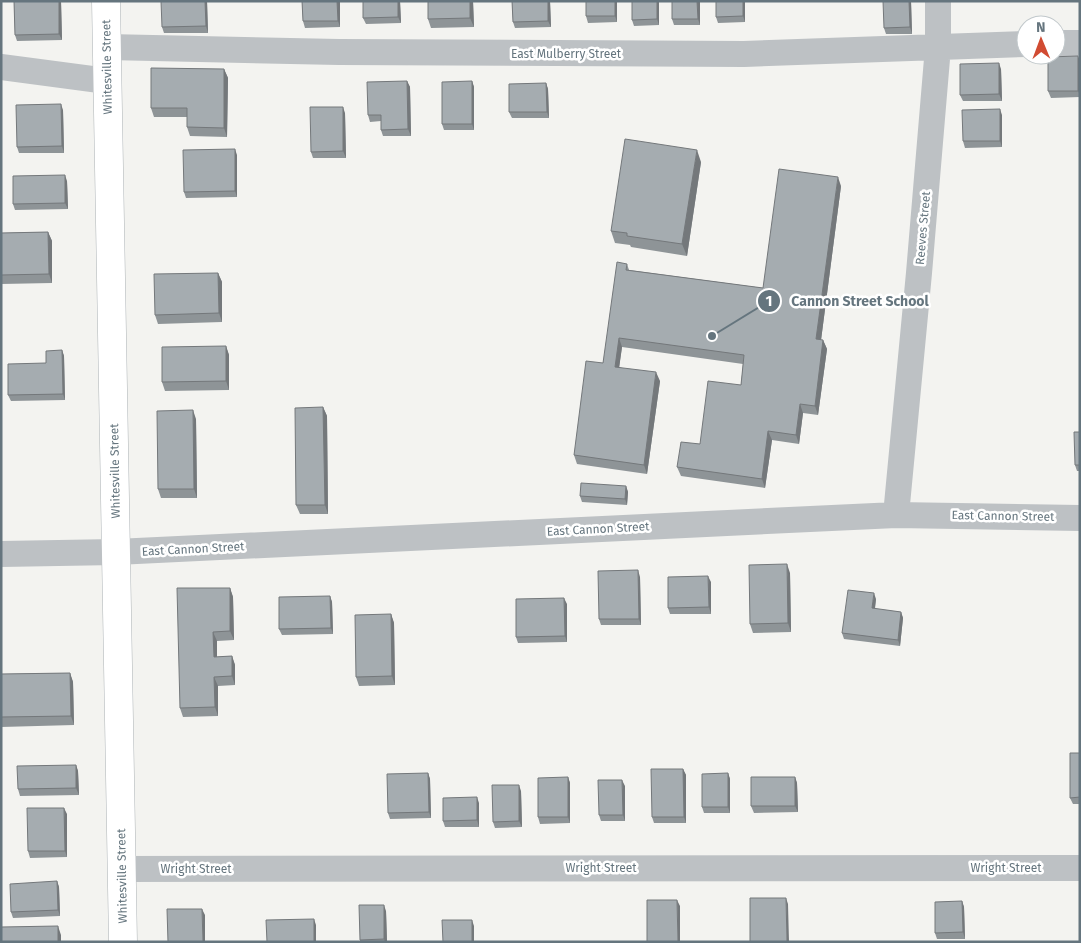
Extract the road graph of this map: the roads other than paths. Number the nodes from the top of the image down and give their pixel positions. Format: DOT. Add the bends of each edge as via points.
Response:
graph roads {
  1 [pos="106,1"];
  2 [pos="938,1"];
  3 [pos="1066,43"];
  4 [pos="1080,43"];
  5 [pos="1016,44"];
  6 [pos="107,47"];
  7 [pos="938,47"];
  8 [pos="1,67"];
  9 [pos="107,81"];
  10 [pos="896,515"];
  11 [pos="1080,518"];
  12 [pos="116,552"];
  13 [pos="1,554"];
  14 [pos="1080,868"];
  15 [pos="122,869"];
  16 [pos="122,942"];
  1 -- 6 [label="main road, Whitesville Street"];
  2 -- 7 [label="street, Reeves Street"];
  3 -- 4 [label="street"];
  5 -- 7 [label="street, East Mulberry Street"];
  6 -- 7 [label="street, East Mulberry Street" via="744,54"];
  6 -- 9 [label="main road, Whitesville Street"];
  7 -- 10 [label="street, Reeves Street"];
  8 -- 9 [label="street"];
  9 -- 12 [label="main road, Whitesville Street"];
  10 -- 11 [label="street, East Cannon Street"];
  10 -- 12 [label="street, East Cannon Street"];
  12 -- 13 [label="street, East Cannon Street"];
  12 -- 15 [label="main road, Whitesville Street"];
  14 -- 15 [label="street, Wright Street"];
  15 -- 16 [label="main road, Whitesville Street"];
}
